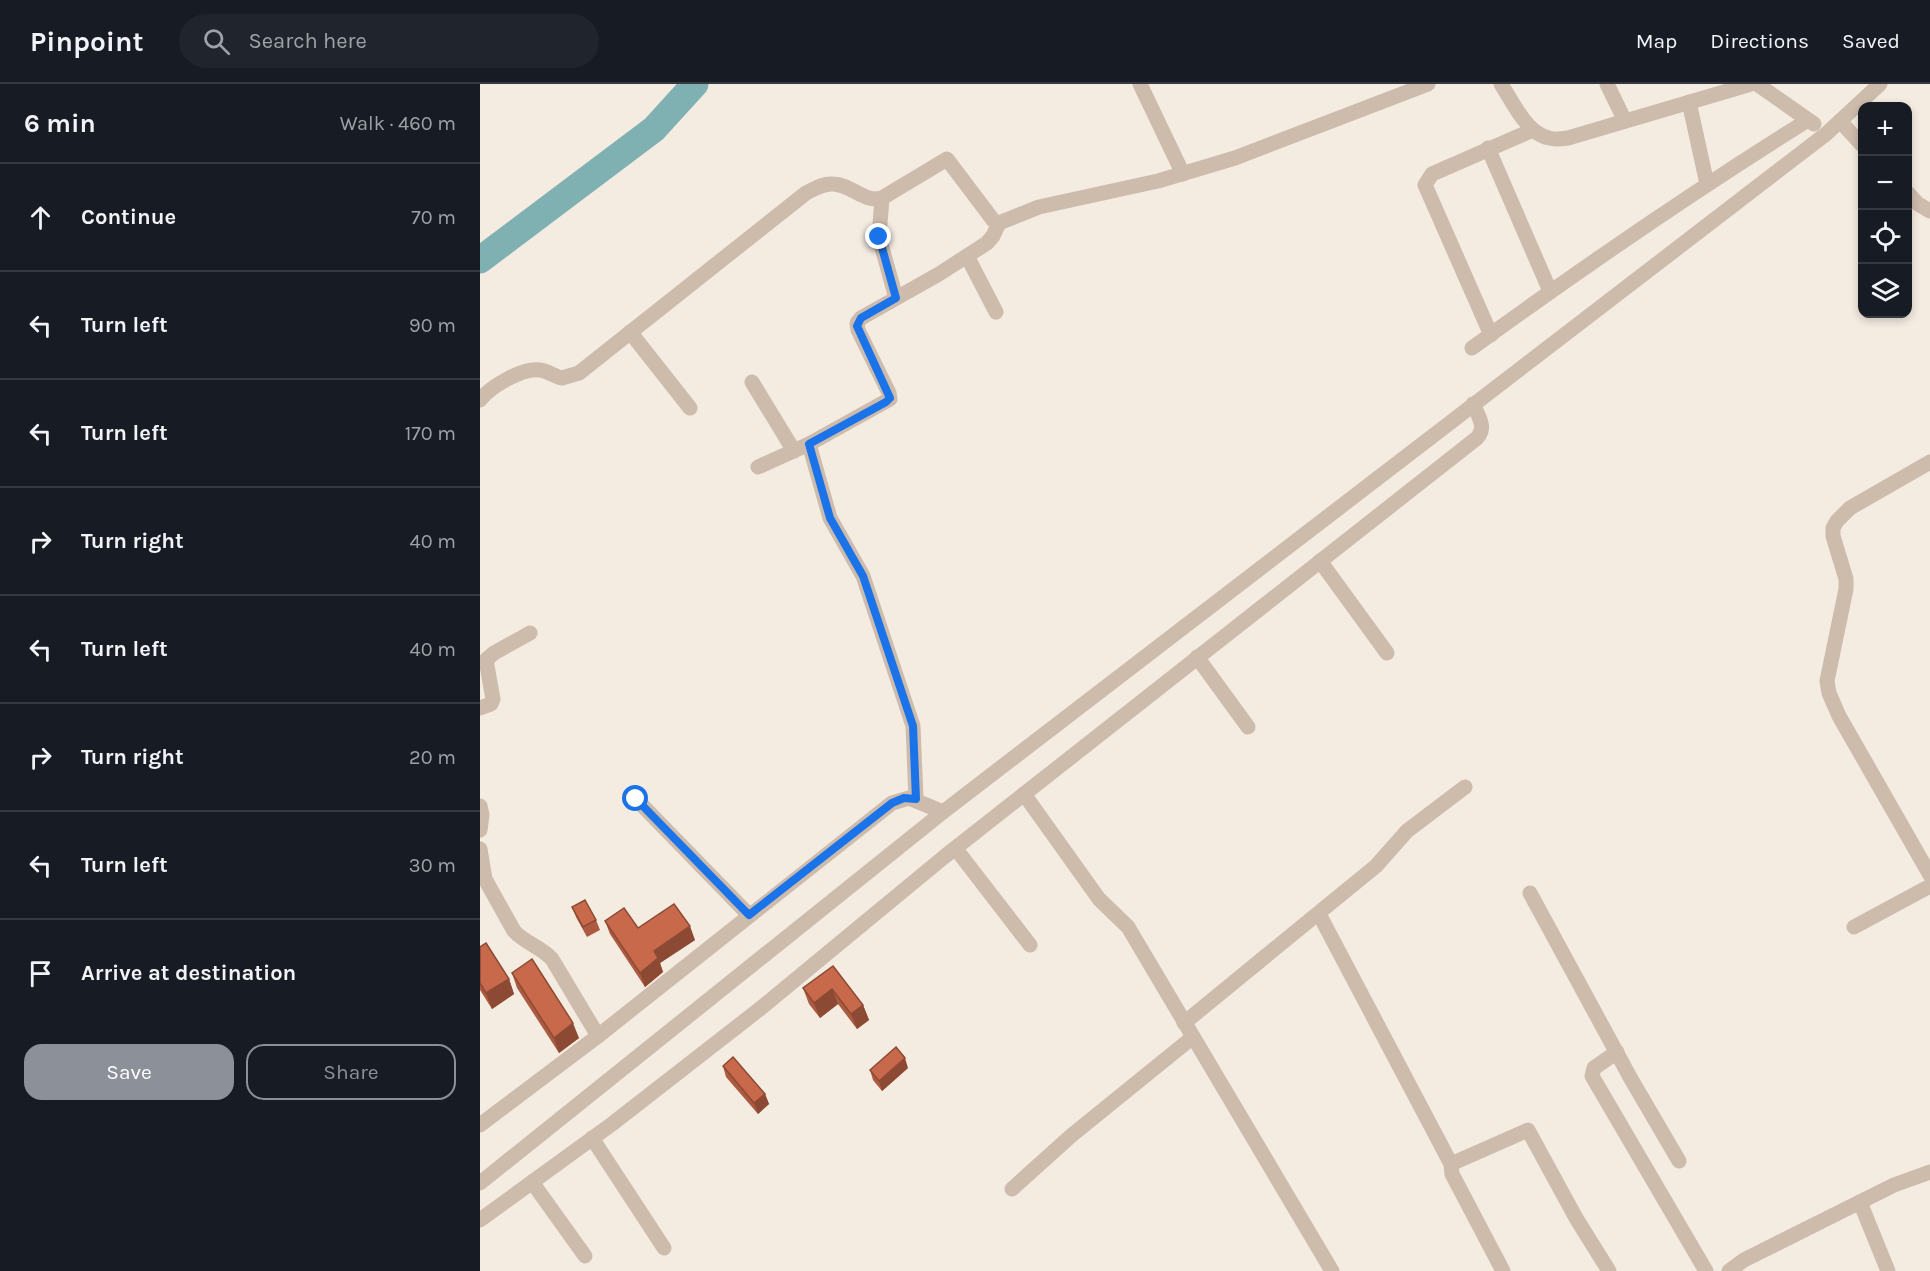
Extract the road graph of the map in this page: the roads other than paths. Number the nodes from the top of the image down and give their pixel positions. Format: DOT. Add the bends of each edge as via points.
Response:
graph roads {
  1 [pos="1140,84"];
  2 [pos="1428,84"];
  3 [pos="1501,84"];
  4 [pos="1607,84"];
  5 [pos="1751,84"];
  6 [pos="1757,84"];
  7 [pos="1880,84"];
  8 [pos="1689,102"];
  9 [pos="1808,120"];
  10 [pos="1625,121"];
  11 [pos="1840,121"];
  12 [pos="1533,130"];
  13 [pos="1826,134"];
  14 [pos="1858,140"];
  15 [pos="1488,148"];
  16 [pos="1183,174"];
  17 [pos="1707,184"];
  18 [pos="1912,197"];
  19 [pos="882,198"];
  20 [pos="1930,211"];
  21 [pos="999,223"];
  22 [pos="967,256"];
  23 [pos="1550,291"];
  24 [pos="896,298"];
  25 [pos="996,312"];
  26 [pos="630,332"];
  27 [pos="1491,335"];
  28 [pos="1472,348"];
  29 [pos="752,382"];
  30 [pos="480,400"];
  31 [pos="1473,404"];
  32 [pos="690,408"];
  33 [pos="809,444"];
  34 [pos="794,451"];
  35 [pos="1930,462"];
  36 [pos="758,467"];
  37 [pos="1320,561"];
  38 [pos="530,633"];
  39 [pos="1387,653"];
  40 [pos="1197,657"];
  41 [pos="480,708"];
  42 [pos="1248,727"];
  43 [pos="1465,787"];
  44 [pos="1024,795"];
  45 [pos="636,799"];
  46 [pos="916,799"];
  47 [pos="480,806"];
  48 [pos="943,812"];
  49 [pos="480,830"];
  50 [pos="480,849"];
  51 [pos="956,849"];
  52 [pos="1930,875"];
  53 [pos="1930,886"];
  54 [pos="1530,893"];
  55 [pos="1319,914"];
  56 [pos="749,915"];
  57 [pos="1854,927"];
  58 [pos="1030,945"];
  59 [pos="1184,1023"];
  60 [pos="598,1036"];
  61 [pos="1193,1037"];
  62 [pos="1617,1052"];
  63 [pos="480,1125"];
  64 [pos="592,1138"];
  65 [pos="1678,1161"];
  66 [pos="1450,1164"];
  67 [pos="1930,1172"];
  68 [pos="532,1182"];
  69 [pos="480,1183"];
  70 [pos="1012,1189"];
  71 [pos="1860,1202"];
  72 [pos="480,1220"];
  73 [pos="664,1248"];
  74 [pos="585,1257"];
  75 [pos="1332,1271"];
  76 [pos="1503,1271"];
  77 [pos="1609,1271"];
  78 [pos="1706,1271"];
  79 [pos="1729,1271"];
  80 [pos="1888,1271"];
  1 -- 16 [label="street"];
  2 -- 16 [label="street"];
  3 -- 12 [label="street"];
  4 -- 10 [label="street"];
  5 -- 8 [label="street"];
  6 -- 9 [label="street"];
  7 -- 11 [label="street"];
  8 -- 10 [label="street"];
  8 -- 17 [label="street"];
  9 -- 13 [label="street"];
  9 -- 17 [label="street"];
  10 -- 12 [label="street" via="1568,138 1548,138"];
  11 -- 13 [label="street"];
  11 -- 14 [label="street"];
  12 -- 15 [label="street"];
  13 -- 31 [label="street"];
  15 -- 23 [label="street"];
  15 -- 27 [label="street" via="1432,174 1425,185"];
  16 -- 21 [label="street" via="1039,207"];
  17 -- 23 [label="street"];
  18 -- 20 [label="street"];
  19 -- 21 [label="street" via="948,159"];
  19 -- 24 [label="street" via="879,237"];
  19 -- 26 [label="street" via="866,198 834,183 806,193"];
  21 -- 22 [label="street" via="991,240"];
  22 -- 24 [label="street"];
  22 -- 25 [label="street"];
  23 -- 27 [label="street"];
  24 -- 33 [label="street" via="857,323 890,399"];
  26 -- 30 [label="street" via="572,376 562,378 533,370 494,387"];
  26 -- 32 [label="street"];
  27 -- 28 [label="street"];
  29 -- 34 [label="street"];
  31 -- 37 [label="street" via="1481,423 1480,434"];
  31 -- 48 [label="street"];
  33 -- 34 [label="street"];
  33 -- 46 [label="street" via="830,518 863,576 913,726"];
  34 -- 36 [label="street"];
  35 -- 52 [label="street" via="1850,508 1836,521 1833,536 1846,589 1827,681 1839,716"];
  37 -- 39 [label="street"];
  37 -- 40 [label="street"];
  38 -- 41 [label="street" via="486,660 493,699 491,705"];
  40 -- 42 [label="street"];
  40 -- 44 [label="street"];
  43 -- 55 [label="street" via="1407,831 1376,866"];
  44 -- 51 [label="street"];
  44 -- 59 [label="street" via="1099,899 1128,927"];
  45 -- 56 [label="street"];
  46 -- 48 [label="street"];
  46 -- 56 [label="street" via="892,803"];
  47 -- 49 [label="street"];
  48 -- 69 [label="street"];
  50 -- 60 [label="street" via="485,879 514,931 552,959"];
  51 -- 58 [label="street"];
  51 -- 64 [label="street" via="761,1008"];
  53 -- 57 [label="street"];
  54 -- 62 [label="street"];
  55 -- 59 [label="street"];
  55 -- 66 [label="street"];
  56 -- 60 [label="street"];
  59 -- 61 [label="street"];
  60 -- 63 [label="street"];
  61 -- 70 [label="street"];
  61 -- 75 [label="street"];
  62 -- 65 [label="street"];
  62 -- 78 [label="street" via="1594,1068 1592,1076"];
  64 -- 68 [label="street"];
  64 -- 73 [label="street"];
  66 -- 76 [label="street"];
  66 -- 77 [label="street" via="1528,1130"];
  67 -- 71 [label="street"];
  68 -- 72 [label="street"];
  68 -- 74 [label="street"];
  71 -- 79 [label="street"];
  71 -- 80 [label="street"];
}
